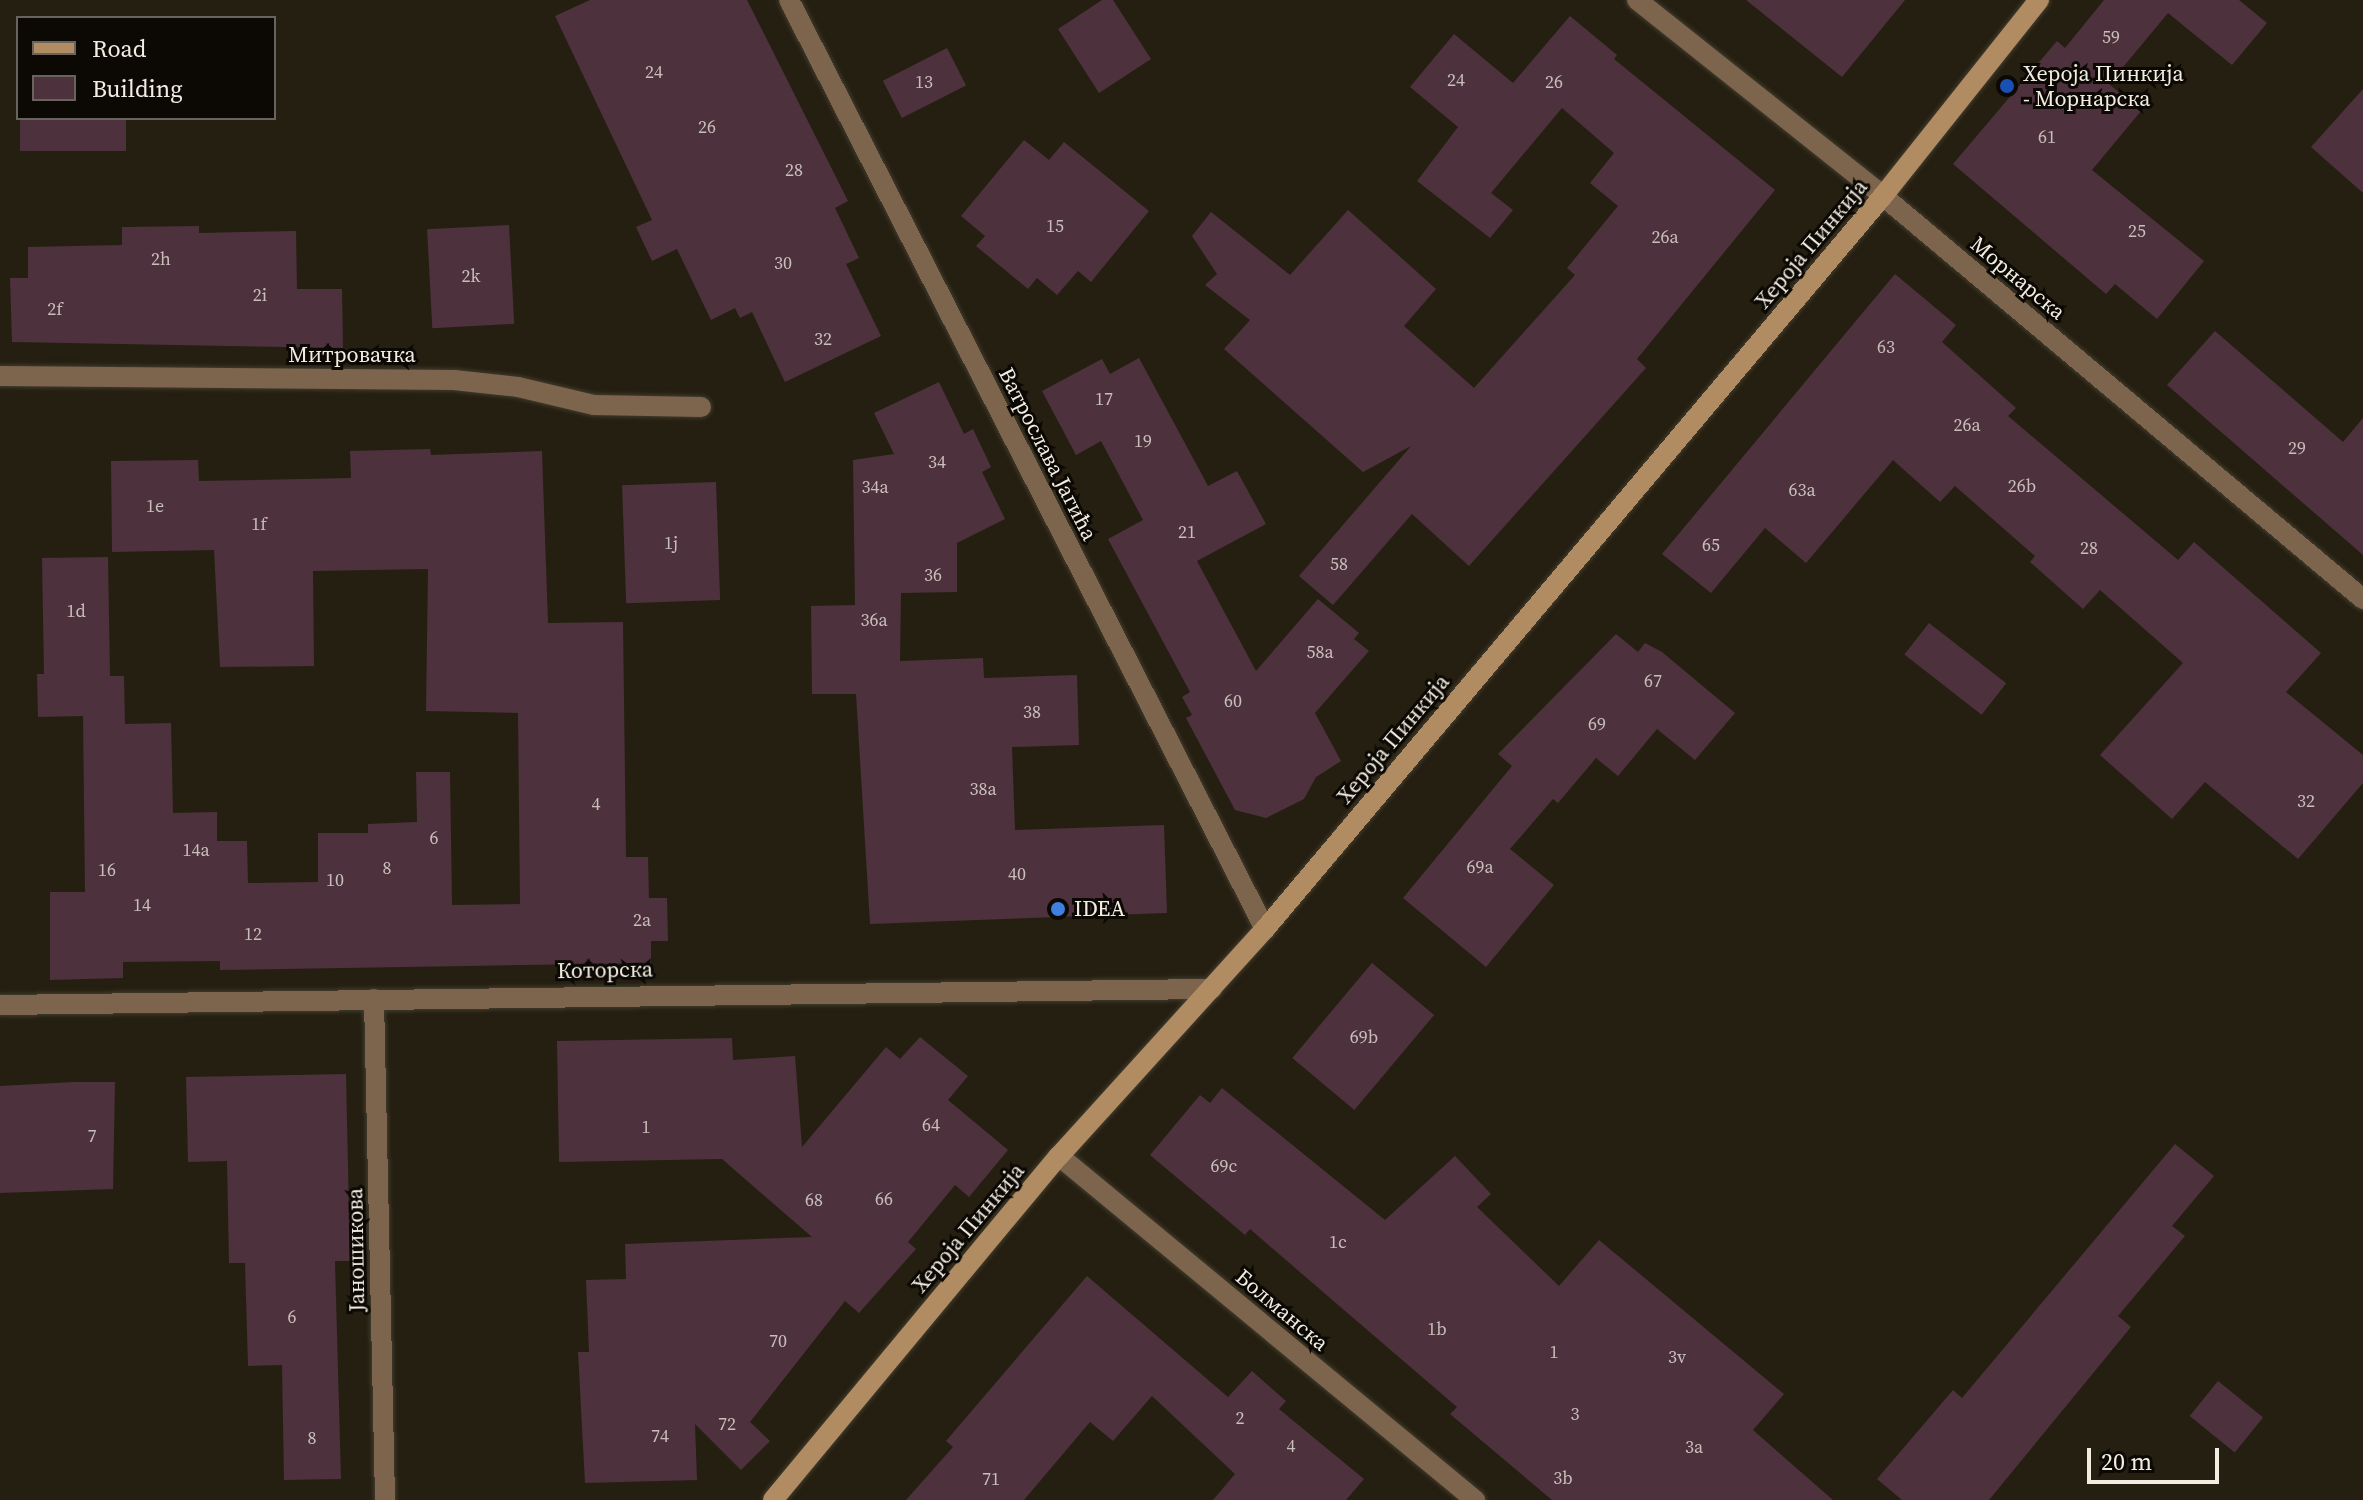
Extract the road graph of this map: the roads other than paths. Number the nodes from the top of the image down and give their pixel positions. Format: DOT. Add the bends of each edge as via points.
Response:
graph roads {
  1 [pos="789,0"];
  2 [pos="1637,0"];
  3 [pos="2039,0"];
  4 [pos="1883,196"];
  5 [pos="0,376"];
  6 [pos="701,407"];
  7 [pos="2363,599"];
  8 [pos="1265,929"];
  9 [pos="1212,989"];
  10 [pos="374,999"];
  11 [pos="0,1005"];
  12 [pos="1059,1156"];
  13 [pos="385,1500"];
  14 [pos="773,1500"];
  15 [pos="1475,1500"];
  1 -- 8 [label="street, Ватрослава Јагића"];
  2 -- 4 [label="street, Морнарска"];
  3 -- 4 [label="street, Хероја Пинкија"];
  4 -- 7 [label="street, Морнарска"];
  4 -- 8 [label="street, Хероја Пинкија"];
  5 -- 6 [label="street, Митровачка" via="454,380 518,387 594,405"];
  8 -- 9 [label="street, Хероја Пинкија"];
  9 -- 10 [label="street, Которска"];
  9 -- 12 [label="street, Хероја Пинкија"];
  10 -- 11 [label="street, Которска"];
  10 -- 13 [label="street, Јаношикова"];
  12 -- 14 [label="street, Хероја Пинкија"];
  12 -- 15 [label="street, Болманска"];
}
